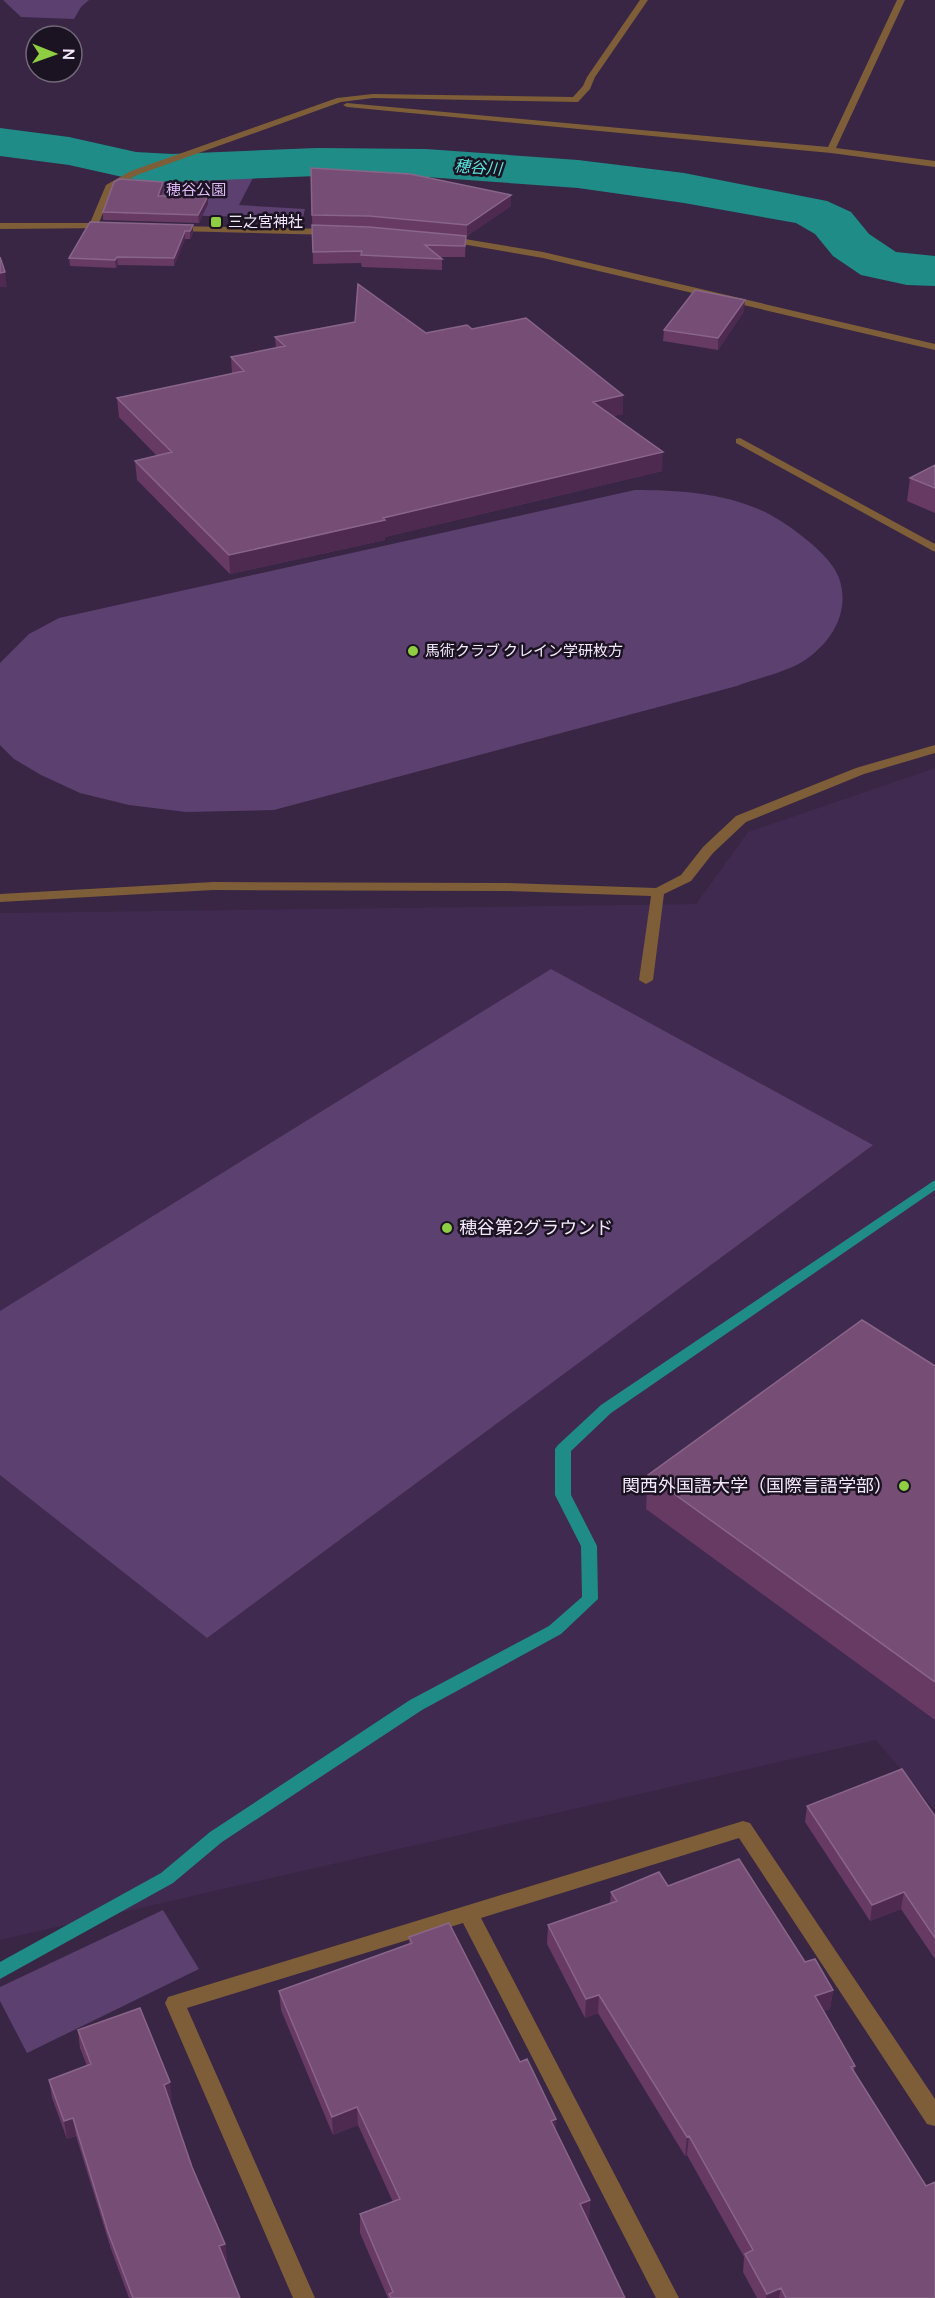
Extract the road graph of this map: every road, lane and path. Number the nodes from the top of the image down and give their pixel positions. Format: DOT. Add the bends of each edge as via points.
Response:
graph roads {
  1 [pos="644,0"];
  2 [pos="901,0"];
  3 [pos="328,104"];
  4 [pos="831,150"];
  5 [pos="935,164"];
  6 [pos="94,225"];
  7 [pos="0,226"];
  8 [pos="118,226"];
  9 [pos="166,227"];
  10 [pos="345,232"];
  11 [pos="433,238"];
  12 [pos="935,347"];
  13 [pos="740,441"];
  14 [pos="935,549"];
  15 [pos="935,749"];
  16 [pos="658,892"];
  17 [pos="0,898"];
  18 [pos="646,980"];
  19 [pos="468,1913"];
  20 [pos="935,2117"];
  21 [pos="304,2298"];
  22 [pos="668,2298"];
  1 -- 3 [label="street" via="575,100 373,96"];
  2 -- 4 [label="street"];
  3 -- 4 [label="street"];
  3 -- 6 [label="street" via="134,173 109,187"];
  4 -- 5 [label="street"];
  6 -- 7 [label="street"];
  6 -- 8 [label="street"];
  9 -- 10 [label="street"];
  11 -- 12 [label="street" via="543,255"];
  13 -- 14 [label="street"];
  15 -- 16 [label="street" via="860,771 741,819 708,850 686,878"];
  16 -- 17 [label="street" via="213,886"];
  16 -- 18 [label="street"];
  19 -- 20 [label="street" via="743,1829"];
  19 -- 21 [label="street" via="175,2003"];
  19 -- 22 [label="street"];
}
